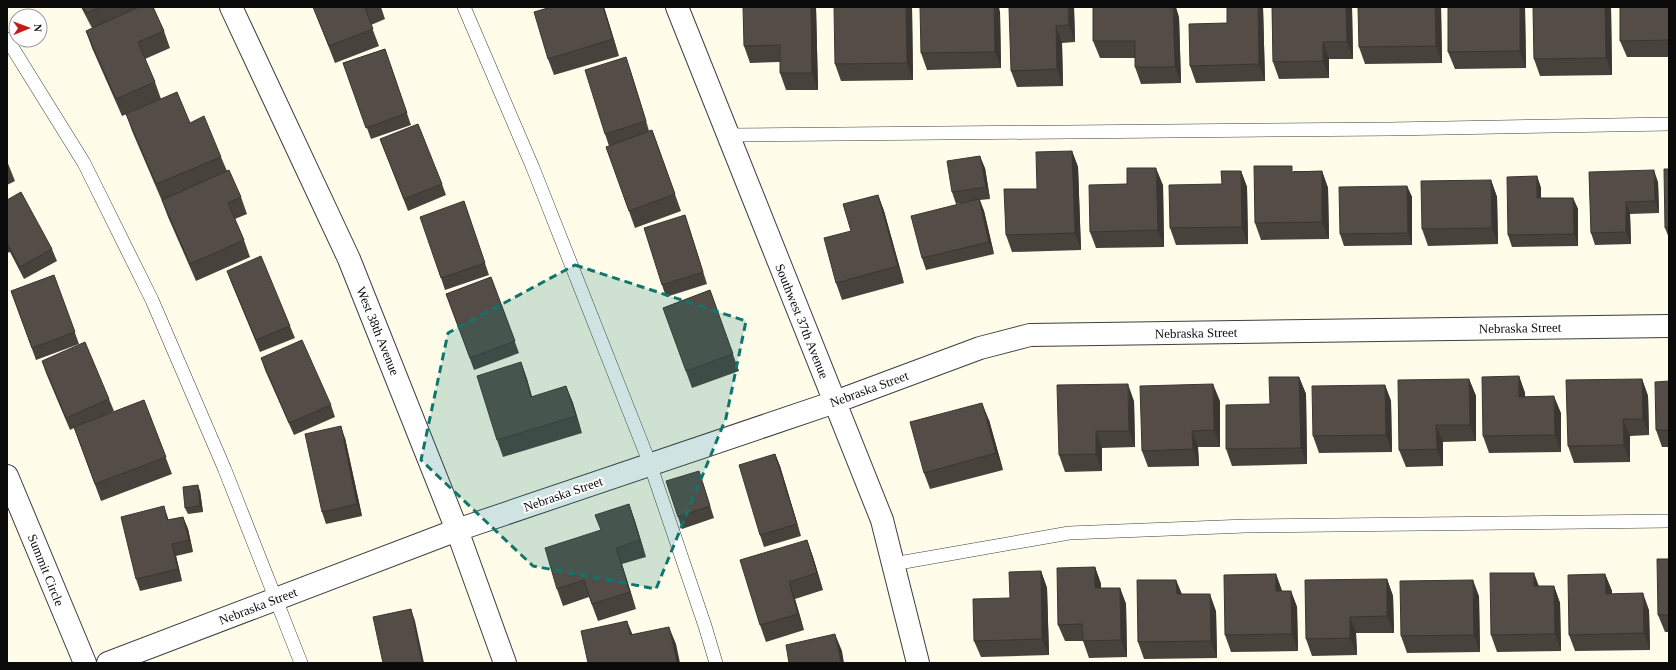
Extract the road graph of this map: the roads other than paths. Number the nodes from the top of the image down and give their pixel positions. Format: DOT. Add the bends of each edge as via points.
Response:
graph roads {
  1 [pos="231,7"];
  2 [pos="464,7"];
  3 [pos="677,7"];
  4 [pos="7,39"];
  5 [pos="1669,124"];
  6 [pos="728,135"];
  7 [pos="1669,326"];
  8 [pos="834,402"];
  9 [pos="650,464"];
  10 [pos="7,476"];
  11 [pos="1669,522"];
  12 [pos="457,530"];
  13 [pos="893,564"];
  14 [pos="277,599"];
  15 [pos="84,663"];
  16 [pos="108,663"];
  17 [pos="301,663"];
  18 [pos="505,663"];
  19 [pos="716,663"];
  20 [pos="918,663"];
  1 -- 12 [label="street, West 38th Avenue" via="349,259"];
  2 -- 9 [label="lane" via="533,168"];
  3 -- 6 [label="street, Southwest 37th Avenue"];
  4 -- 14 [label="lane" via="84,162 152,300"];
  5 -- 6 [label="lane"];
  6 -- 8 [label="street, Southwest 37th Avenue"];
  7 -- 8 [label="street, Nebraska Street" via="1030,335 980,348"];
  8 -- 9 [label="street, Nebraska Street"];
  8 -- 13 [label="street, Southwest 37th Avenue" via="882,520"];
  9 -- 12 [label="street, Nebraska Street"];
  9 -- 19 [label="lane"];
  10 -- 15 [label="street, Summit Circle"];
  11 -- 13 [label="lane" via="1246,526 1069,532"];
  12 -- 14 [label="street, Nebraska Street"];
  12 -- 18 [label="street, West 38th Avenue"];
  13 -- 20 [label="street, Southwest 37th Avenue"];
  14 -- 16 [label="street, Nebraska Street"];
  14 -- 17 [label="lane"];
}
